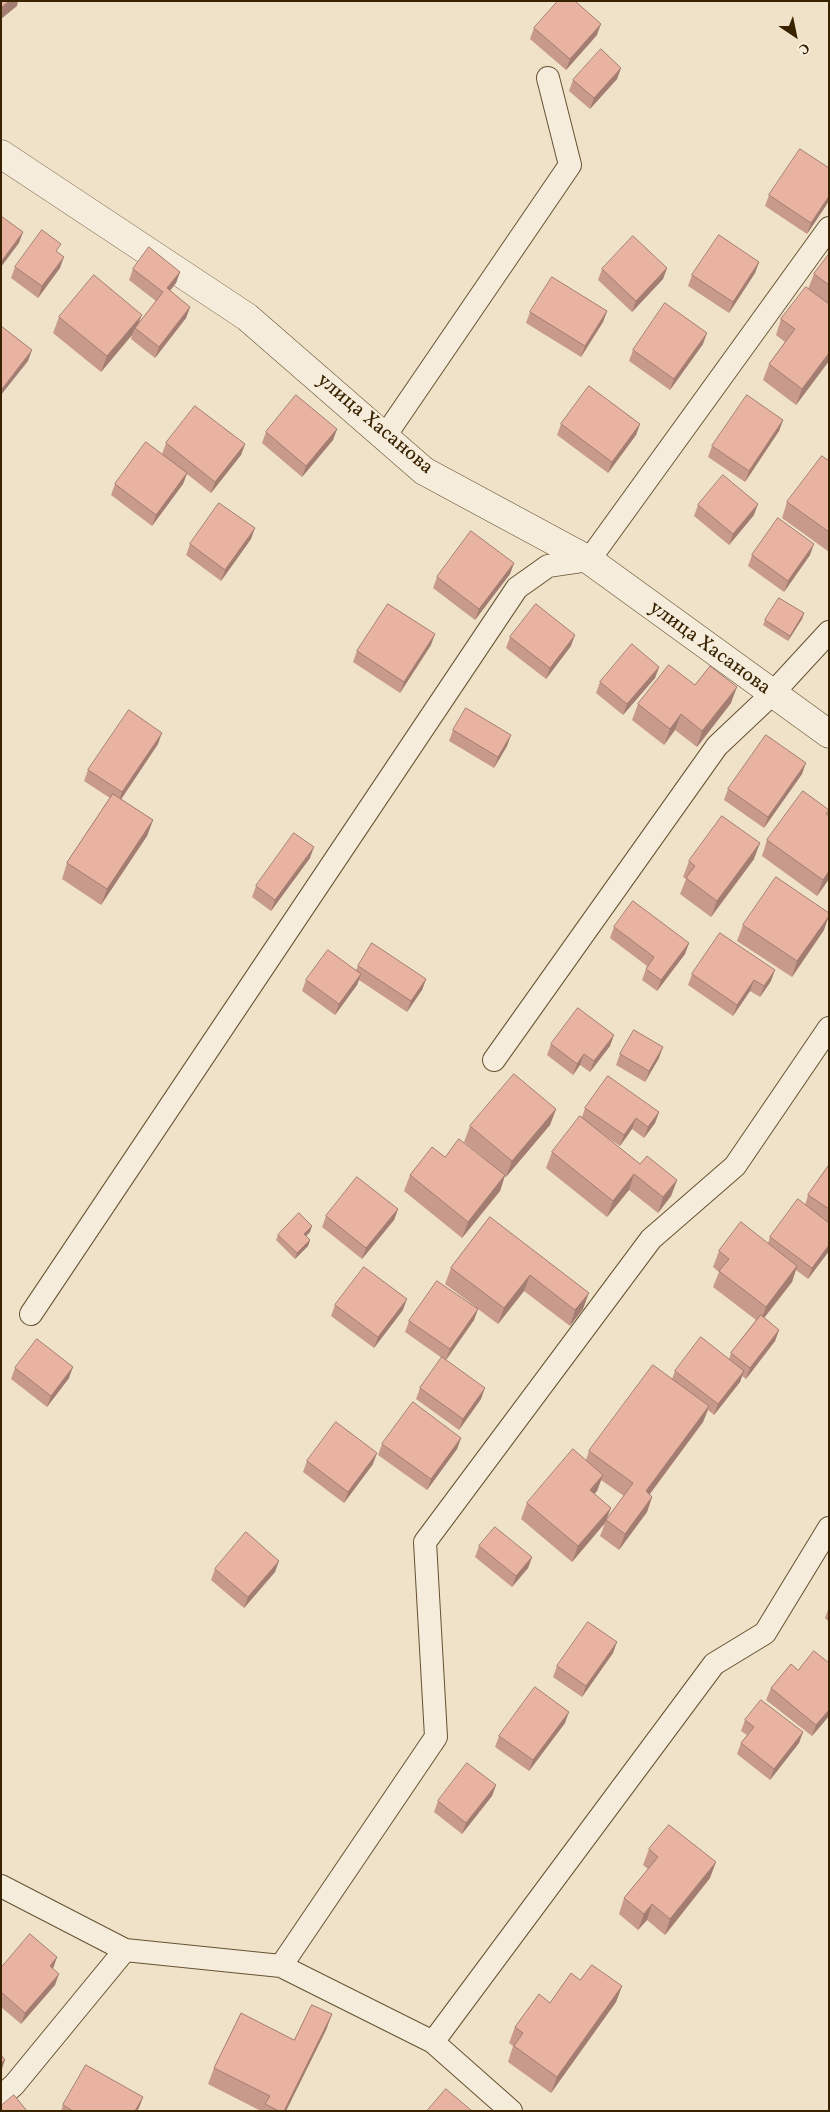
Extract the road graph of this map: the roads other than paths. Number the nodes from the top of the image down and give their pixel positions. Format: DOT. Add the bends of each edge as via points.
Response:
graph roads {
  1 [pos="548,78"];
  2 [pos="1,154"];
  3 [pos="829,228"];
  4 [pos="385,436"];
  5 [pos="589,560"];
  6 [pos="829,632"];
  7 [pos="771,694"];
  8 [pos="829,734"];
  9 [pos="829,1028"];
  10 [pos="494,1060"];
  11 [pos="30,1314"];
  12 [pos="829,1528"];
  13 [pos="1,1886"];
  14 [pos="125,1950"];
  15 [pos="281,1966"];
  16 [pos="433,2042"];
  17 [pos="1,2096"];
  18 [pos="511,2111"];
  1 -- 4 [label="street" via="570,165"];
  2 -- 4 [label="street, улица Хасанова" via="247,317"];
  3 -- 5 [label="street"];
  4 -- 5 [label="street, улица Хасанова" via="424,471"];
  5 -- 7 [label="street, улица Хасанова"];
  5 -- 11 [label="street" via="548,566 517,588"];
  6 -- 7 [label="street"];
  7 -- 8 [label="street, улица Хасанова"];
  7 -- 10 [label="street" via="717,746"];
  9 -- 15 [label="street" via="734,1166 651,1240 425,1542 436,1737"];
  12 -- 16 [label="street" via="765,1634 714,1664"];
  13 -- 14 [label="street"];
  14 -- 15 [label="street"];
  14 -- 17 [label="street" via="14,2085"];
  15 -- 16 [label="street"];
  16 -- 18 [label="street"];
}
